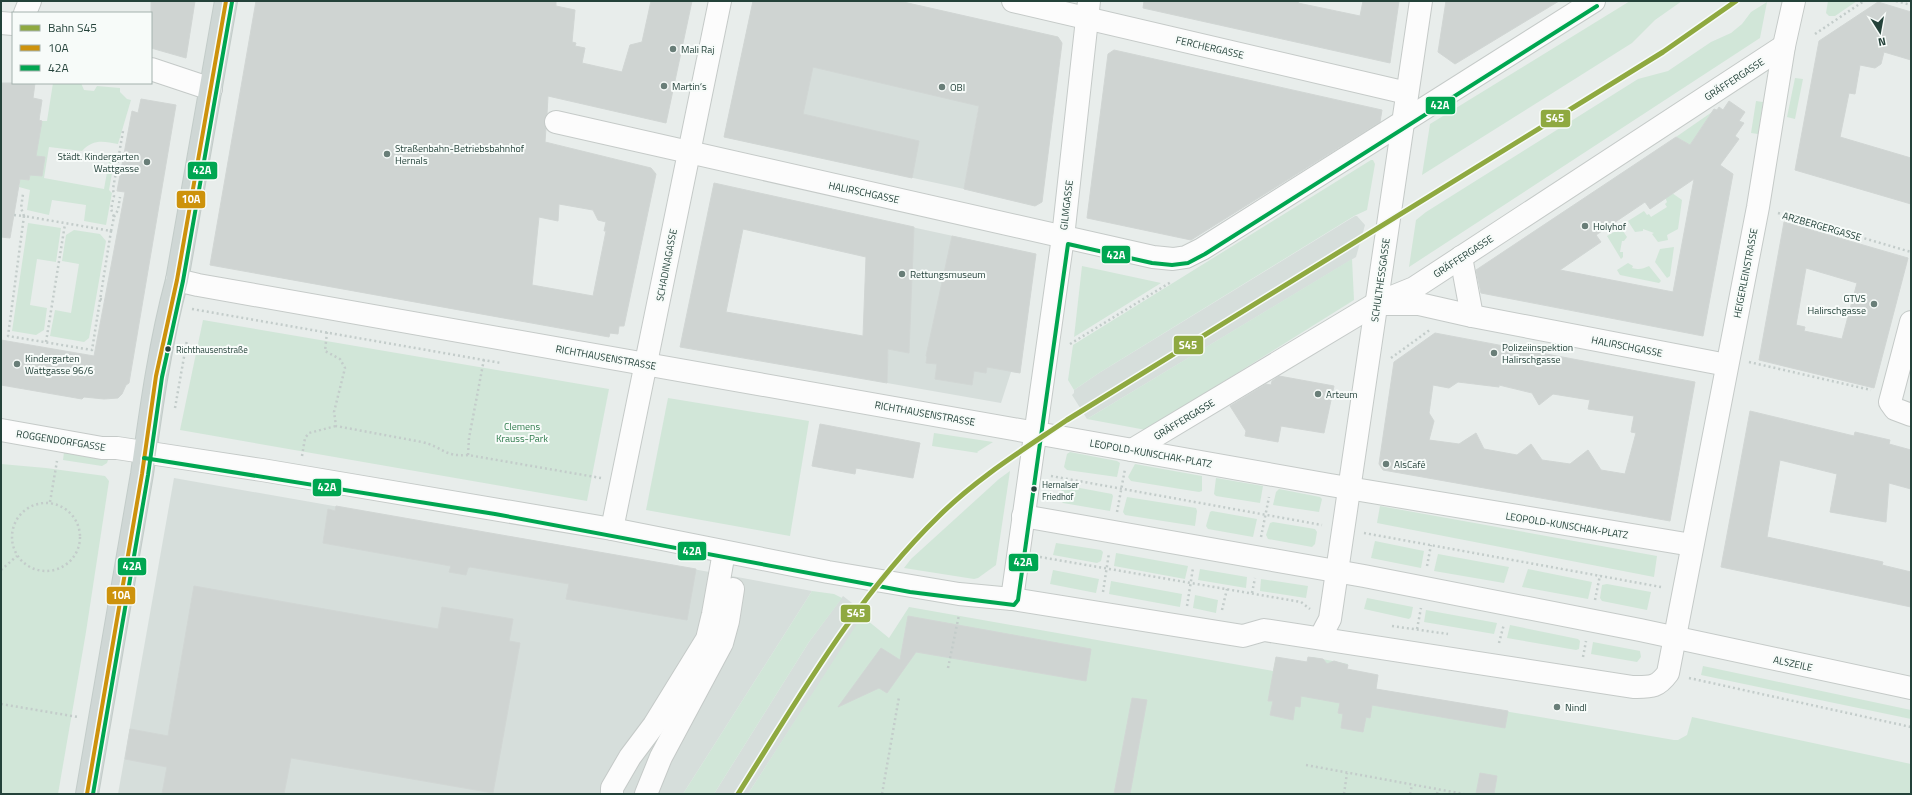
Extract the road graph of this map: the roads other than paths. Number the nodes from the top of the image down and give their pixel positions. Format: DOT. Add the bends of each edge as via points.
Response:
graph roads {
  1 [pos="30,1"];
  2 [pos="226,1"];
  3 [pos="720,1"];
  4 [pos="1013,1"];
  5 [pos="1421,1"];
  6 [pos="1594,1"];
  7 [pos="1794,1"];
  8 [pos="1088,10"];
  9 [pos="25,12"];
  10 [pos="1,23"];
  11 [pos="12,24"];
  12 [pos="1784,46"];
  13 [pos="152,69"];
  14 [pos="211,89"];
  15 [pos="1407,93"];
  16 [pos="556,122"];
  17 [pos="1402,124"];
  18 [pos="688,153"];
  19 [pos="1062,237"];
  20 [pos="1461,257"];
  21 [pos="178,280"];
  22 [pos="1377,304"];
  23 [pos="1472,316"];
  24 [pos="1911,322"];
  25 [pos="645,364"];
  26 [pos="1727,365"];
  27 [pos="1911,415"];
  28 [pos="1,430"];
  29 [pos="1034,433"];
  30 [pos="1130,450"];
  31 [pos="145,452"];
  32 [pos="1350,488"];
  33 [pos="1023,516"];
  34 [pos="612,529"];
  35 [pos="1692,545"];
  36 [pos="731,553"];
  37 [pos="1337,571"];
  38 [pos="1012,599"];
  39 [pos="1325,629"];
  40 [pos="1675,638"];
  41 [pos="1911,688"];
  42 [pos="87,794"];
  43 [pos="612,794"];
  44 [pos="646,794"];
  1 -- 9 [label="street"];
  2 -- 14 [label="main road"];
  3 -- 18 [label="street, SCHADINAGASSE"];
  4 -- 8 [label="street, FERCHERGASSE"];
  5 -- 15 [label="street, SCHULTHESSGASSE"];
  6 -- 17 [label="street, HALIRSCHGASSE"];
  7 -- 12 [label="street, HEIGERLEINSTRASSE"];
  8 -- 15 [label="street, FERCHERGASSE"];
  8 -- 19 [label="street, GILMGASSE"];
  10 -- 11 [label="street"];
  12 -- 20 [label="street, GRÄFFERGASSE"];
  12 -- 26 [label="street, HEIGERLEINSTRASSE" via="1758,207"];
  13 -- 14 [label="street"];
  14 -- 21 [label="main road"];
  15 -- 17 [label="street, SCHULTHESSGASSE"];
  16 -- 18 [label="street, HALIRSCHGASSE"];
  17 -- 19 [label="street, HALIRSCHGASSE" via="1202,250 1186,257 1174,269 1153,257"];
  17 -- 22 [label="street, SCHULTHESSGASSE"];
  18 -- 19 [label="street, HALIRSCHGASSE"];
  18 -- 25 [label="street, SCHADINAGASSE"];
  19 -- 29 [label="street, GILMGASSE"];
  20 -- 22 [label="street, GRÄFFERGASSE" via="1414,288"];
  20 -- 23 [label="street"];
  21 -- 25 [label="street, RICHTHAUSENSTRASSE"];
  21 -- 31 [label="main road" via="170,306"];
  22 -- 23 [label="street, HALIRSCHGASSE" via="1419,304"];
  22 -- 30 [label="street, GRÄFFERGASSE"];
  22 -- 32 [label="street, SCHULTHESSGASSE"];
  23 -- 26 [label="street, HALIRSCHGASSE"];
  24 -- 27 [label="street" via="1890,402 1894,408"];
  25 -- 29 [label="street, RICHTHAUSENSTRASSE"];
  25 -- 34 [label="street, SCHADINAGASSE"];
  26 -- 35 [label="street, HEIGERLEINSTRASSE"];
  28 -- 31 [label="street, ROGGENDORFGASSE" via="102,448"];
  29 -- 30 [label="street, LEOPOLD-KUNSCHAK-PLATZ"];
  29 -- 33 [label="street"];
  30 -- 32 [label="street, LEOPOLD-KUNSCHAK-PLATZ"];
  31 -- 34 [label="street"];
  31 -- 42 [label="main road"];
  32 -- 35 [label="street, LEOPOLD-KUNSCHAK-PLATZ"];
  32 -- 37 [label="street"];
  33 -- 37 [label="street"];
  33 -- 38 [label="street"];
  34 -- 36 [label="street"];
  35 -- 40 [label="street"];
  36 -- 38 [label="street" via="959,594"];
  36 -- 43 [label="street" via="707,639 654,725 630,757 612,788"];
  36 -- 44 [label="street" via="728,621 722,643 661,757"];
  37 -- 39 [label="street"];
  37 -- 40 [label="street"];
  38 -- 39 [label="street" via="1243,636 1264,630"];
  39 -- 40 [label="street" via="1633,687 1660,684 1668,673"];
  40 -- 41 [label="street, ALSZEILE"];
}
